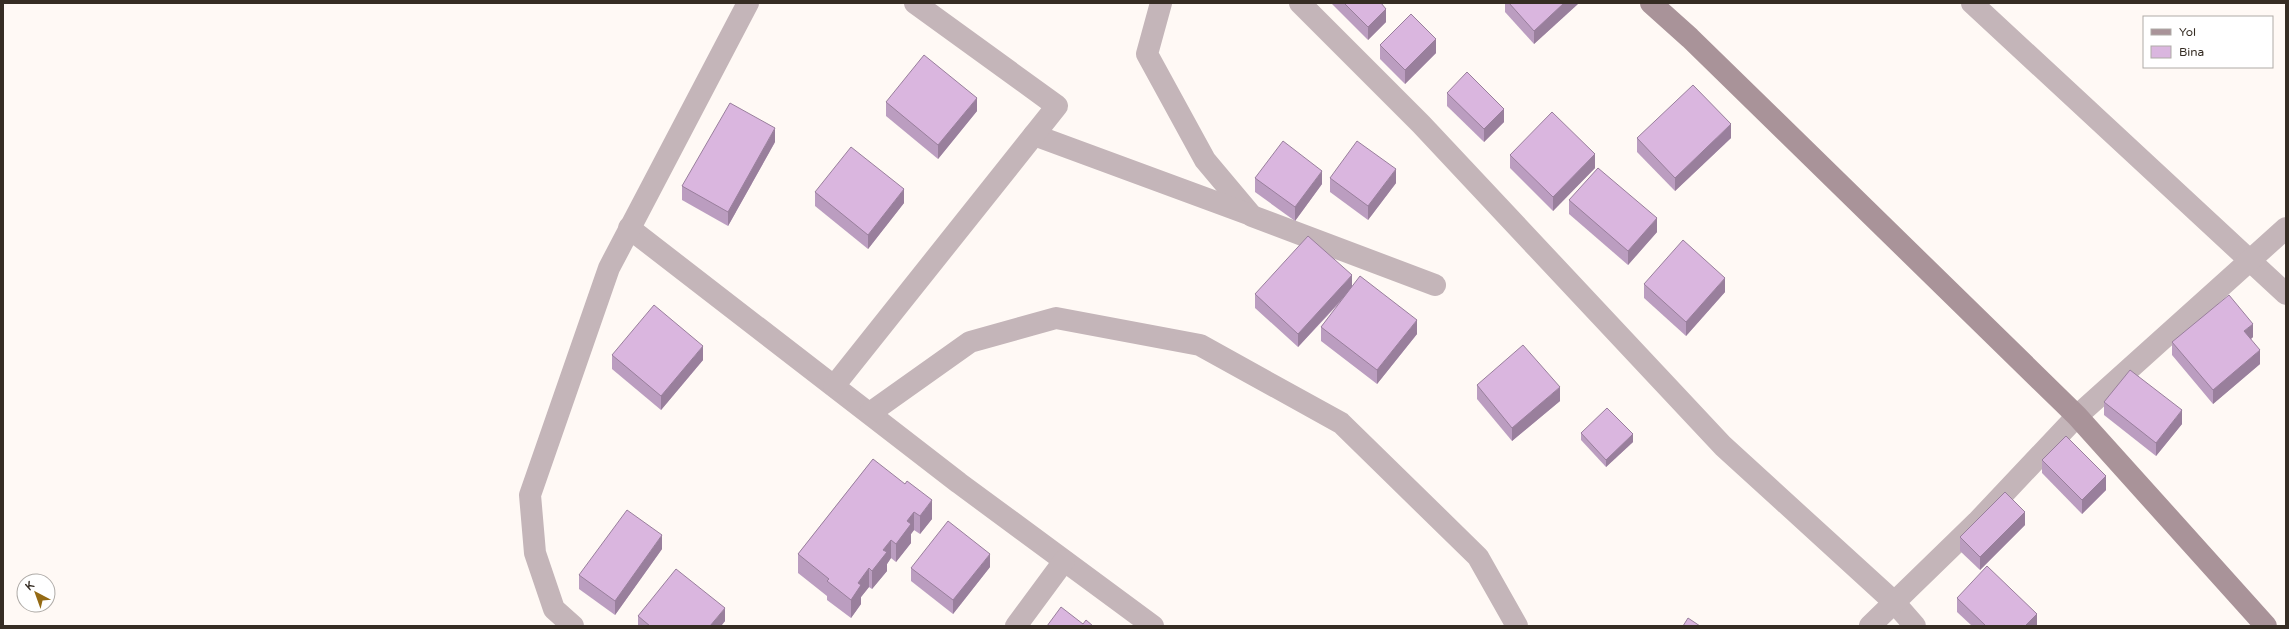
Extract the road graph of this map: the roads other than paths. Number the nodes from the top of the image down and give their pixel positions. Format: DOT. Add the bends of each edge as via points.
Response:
graph roads {
  1 [pos="748,3"];
  2 [pos="915,3"];
  3 [pos="1161,3"];
  4 [pos="1300,3"];
  5 [pos="1651,3"];
  6 [pos="1972,3"];
  7 [pos="1034,135"];
  8 [pos="1252,216"];
  9 [pos="630,228"];
  10 [pos="2286,228"];
  11 [pos="2250,259"];
  12 [pos="1435,285"];
  13 [pos="2286,294"];
  14 [pos="834,386"];
  15 [pos="870,413"];
  16 [pos="2077,416"];
  17 [pos="1064,561"];
  18 [pos="1894,602"];
  19 [pos="573,626"];
  20 [pos="1016,626"];
  21 [pos="1153,626"];
  22 [pos="1517,626"];
  23 [pos="1870,626"];
  24 [pos="1915,626"];
  25 [pos="2266,626"];
  1 -- 9 [label="street"];
  2 -- 7 [label="street" via="1057,106"];
  3 -- 8 [label="street" via="1147,54 1205,160"];
  4 -- 18 [label="street" via="1421,124 1722,446"];
  5 -- 16 [label="street" via="1690,38"];
  6 -- 11 [label="street"];
  7 -- 8 [label="street"];
  7 -- 14 [label="street"];
  8 -- 12 [label="street"];
  9 -- 14 [label="street"];
  9 -- 19 [label="street" via="608,268 530,495 535,553 554,609"];
  10 -- 11 [label="street"];
  11 -- 13 [label="street"];
  11 -- 16 [label="street"];
  14 -- 15 [label="street"];
  15 -- 17 [label="street"];
  15 -- 22 [label="street" via="970,342 1056,318 1200,345 1341,423 1478,557"];
  16 -- 18 [label="street" via="1977,522"];
  16 -- 25 [label="street"];
  17 -- 20 [label="street"];
  17 -- 21 [label="street"];
  18 -- 23 [label="street"];
  18 -- 24 [label="street"];
}
